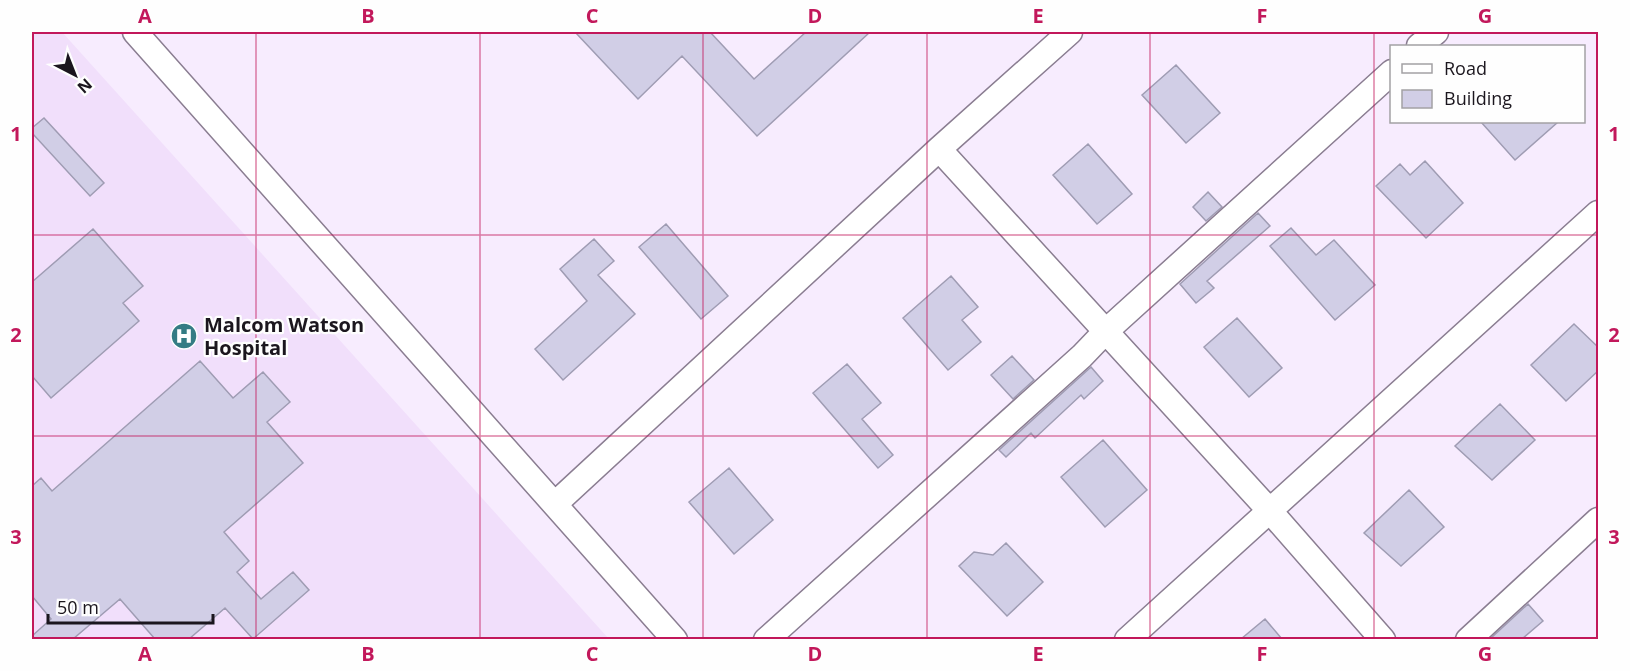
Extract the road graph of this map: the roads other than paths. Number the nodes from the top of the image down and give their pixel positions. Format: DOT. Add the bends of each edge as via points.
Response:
graph roads {
  1 [pos="135,32"];
  2 [pos="1070,32"];
  3 [pos="1436,32"];
  4 [pos="1420,45"];
  5 [pos="1390,74"];
  6 [pos="939,149"];
  7 [pos="1599,213"];
  8 [pos="1105,332"];
  9 [pos="555,504"];
  10 [pos="1269,510"];
  11 [pos="1599,520"];
  12 [pos="675,639"];
  13 [pos="766,639"];
  14 [pos="1127,639"];
  15 [pos="1383,639"];
  16 [pos="1468,639"];
  1 -- 9 [label="street"];
  2 -- 6 [label="street"];
  3 -- 4 [label="street"];
  5 -- 8 [label="street"];
  6 -- 8 [label="street"];
  6 -- 9 [label="street"];
  7 -- 10 [label="street"];
  8 -- 10 [label="street"];
  8 -- 13 [label="street"];
  9 -- 12 [label="street"];
  10 -- 14 [label="street"];
  10 -- 15 [label="street"];
  11 -- 16 [label="street"];
}
